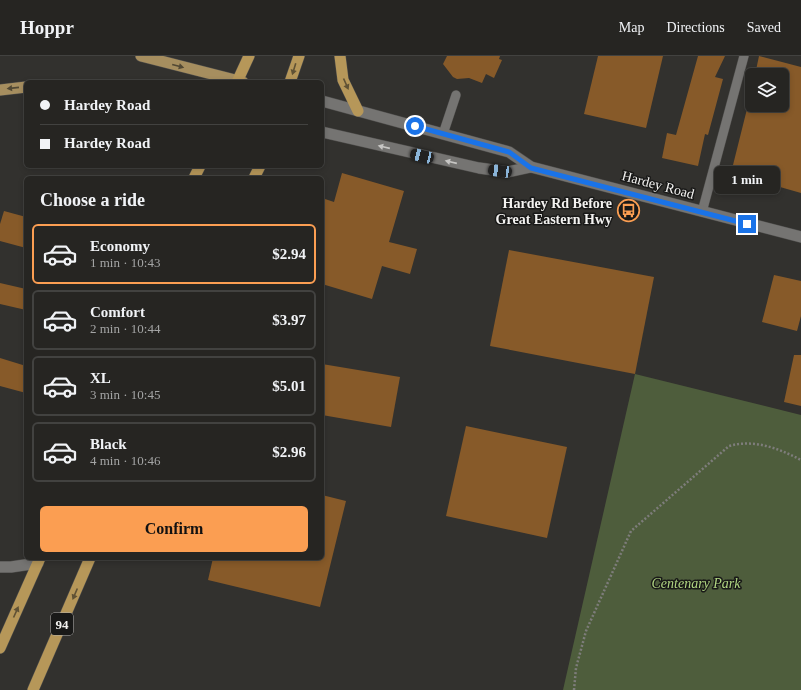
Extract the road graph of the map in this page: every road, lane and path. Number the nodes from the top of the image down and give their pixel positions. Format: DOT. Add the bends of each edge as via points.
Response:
graph roads {
  1 [pos="141,56"];
  2 [pos="249,56"];
  3 [pos="299,56"];
  4 [pos="340,56"];
  5 [pos="744,56"];
  6 [pos="231,80"];
  7 [pos="240,80"];
  8 [pos="291,80"];
  9 [pos="24,87"];
  10 [pos="0,90"];
  11 [pos="456,96"];
  12 [pos="324,102"];
  13 [pos="358,111"];
  14 [pos="324,132"];
  15 [pos="443,134"];
  16 [pos="531,168"];
  17 [pos="702,212"];
  18 [pos="801,238"];
  19 [pos="801,460"];
  20 [pos="39,560"];
  21 [pos="89,560"];
  22 [pos="0,567"];
  23 [pos="1,640"];
  24 [pos="33,690"];
  25 [pos="574,690"];
  1 -- 6 [label="main road, one-way"];
  2 -- 7 [label="highway"];
  3 -- 8 [label="highway, one-way"];
  4 -- 13 [label="highway, one-way" via="343,80"];
  5 -- 17 [label="lane"];
  9 -- 10 [label="main road, one-way"];
  11 -- 15 [label="lane"];
  12 -- 13 [label="main road, Hardey Road"];
  13 -- 15 [label="main road, Hardey Road"];
  16 -- 14 [label="main road, Hardey Road, one-way" via="508,172 479,168"];
  15 -- 16 [label="main road, Hardey Road" via="509,152"];
  16 -- 17 [label="main road, Hardey Road"];
  17 -- 18 [label="main road, Hardey Road"];
  19 -- 25 [label="path" via="763,444 742,442 729,446 631,531 586,631 576,668"];
  20 -- 22 [label="main road" via="11,568"];
  23 -- 20 [label="highway, one-way"];
  21 -- 24 [label="highway, 94, one-way"];
}
